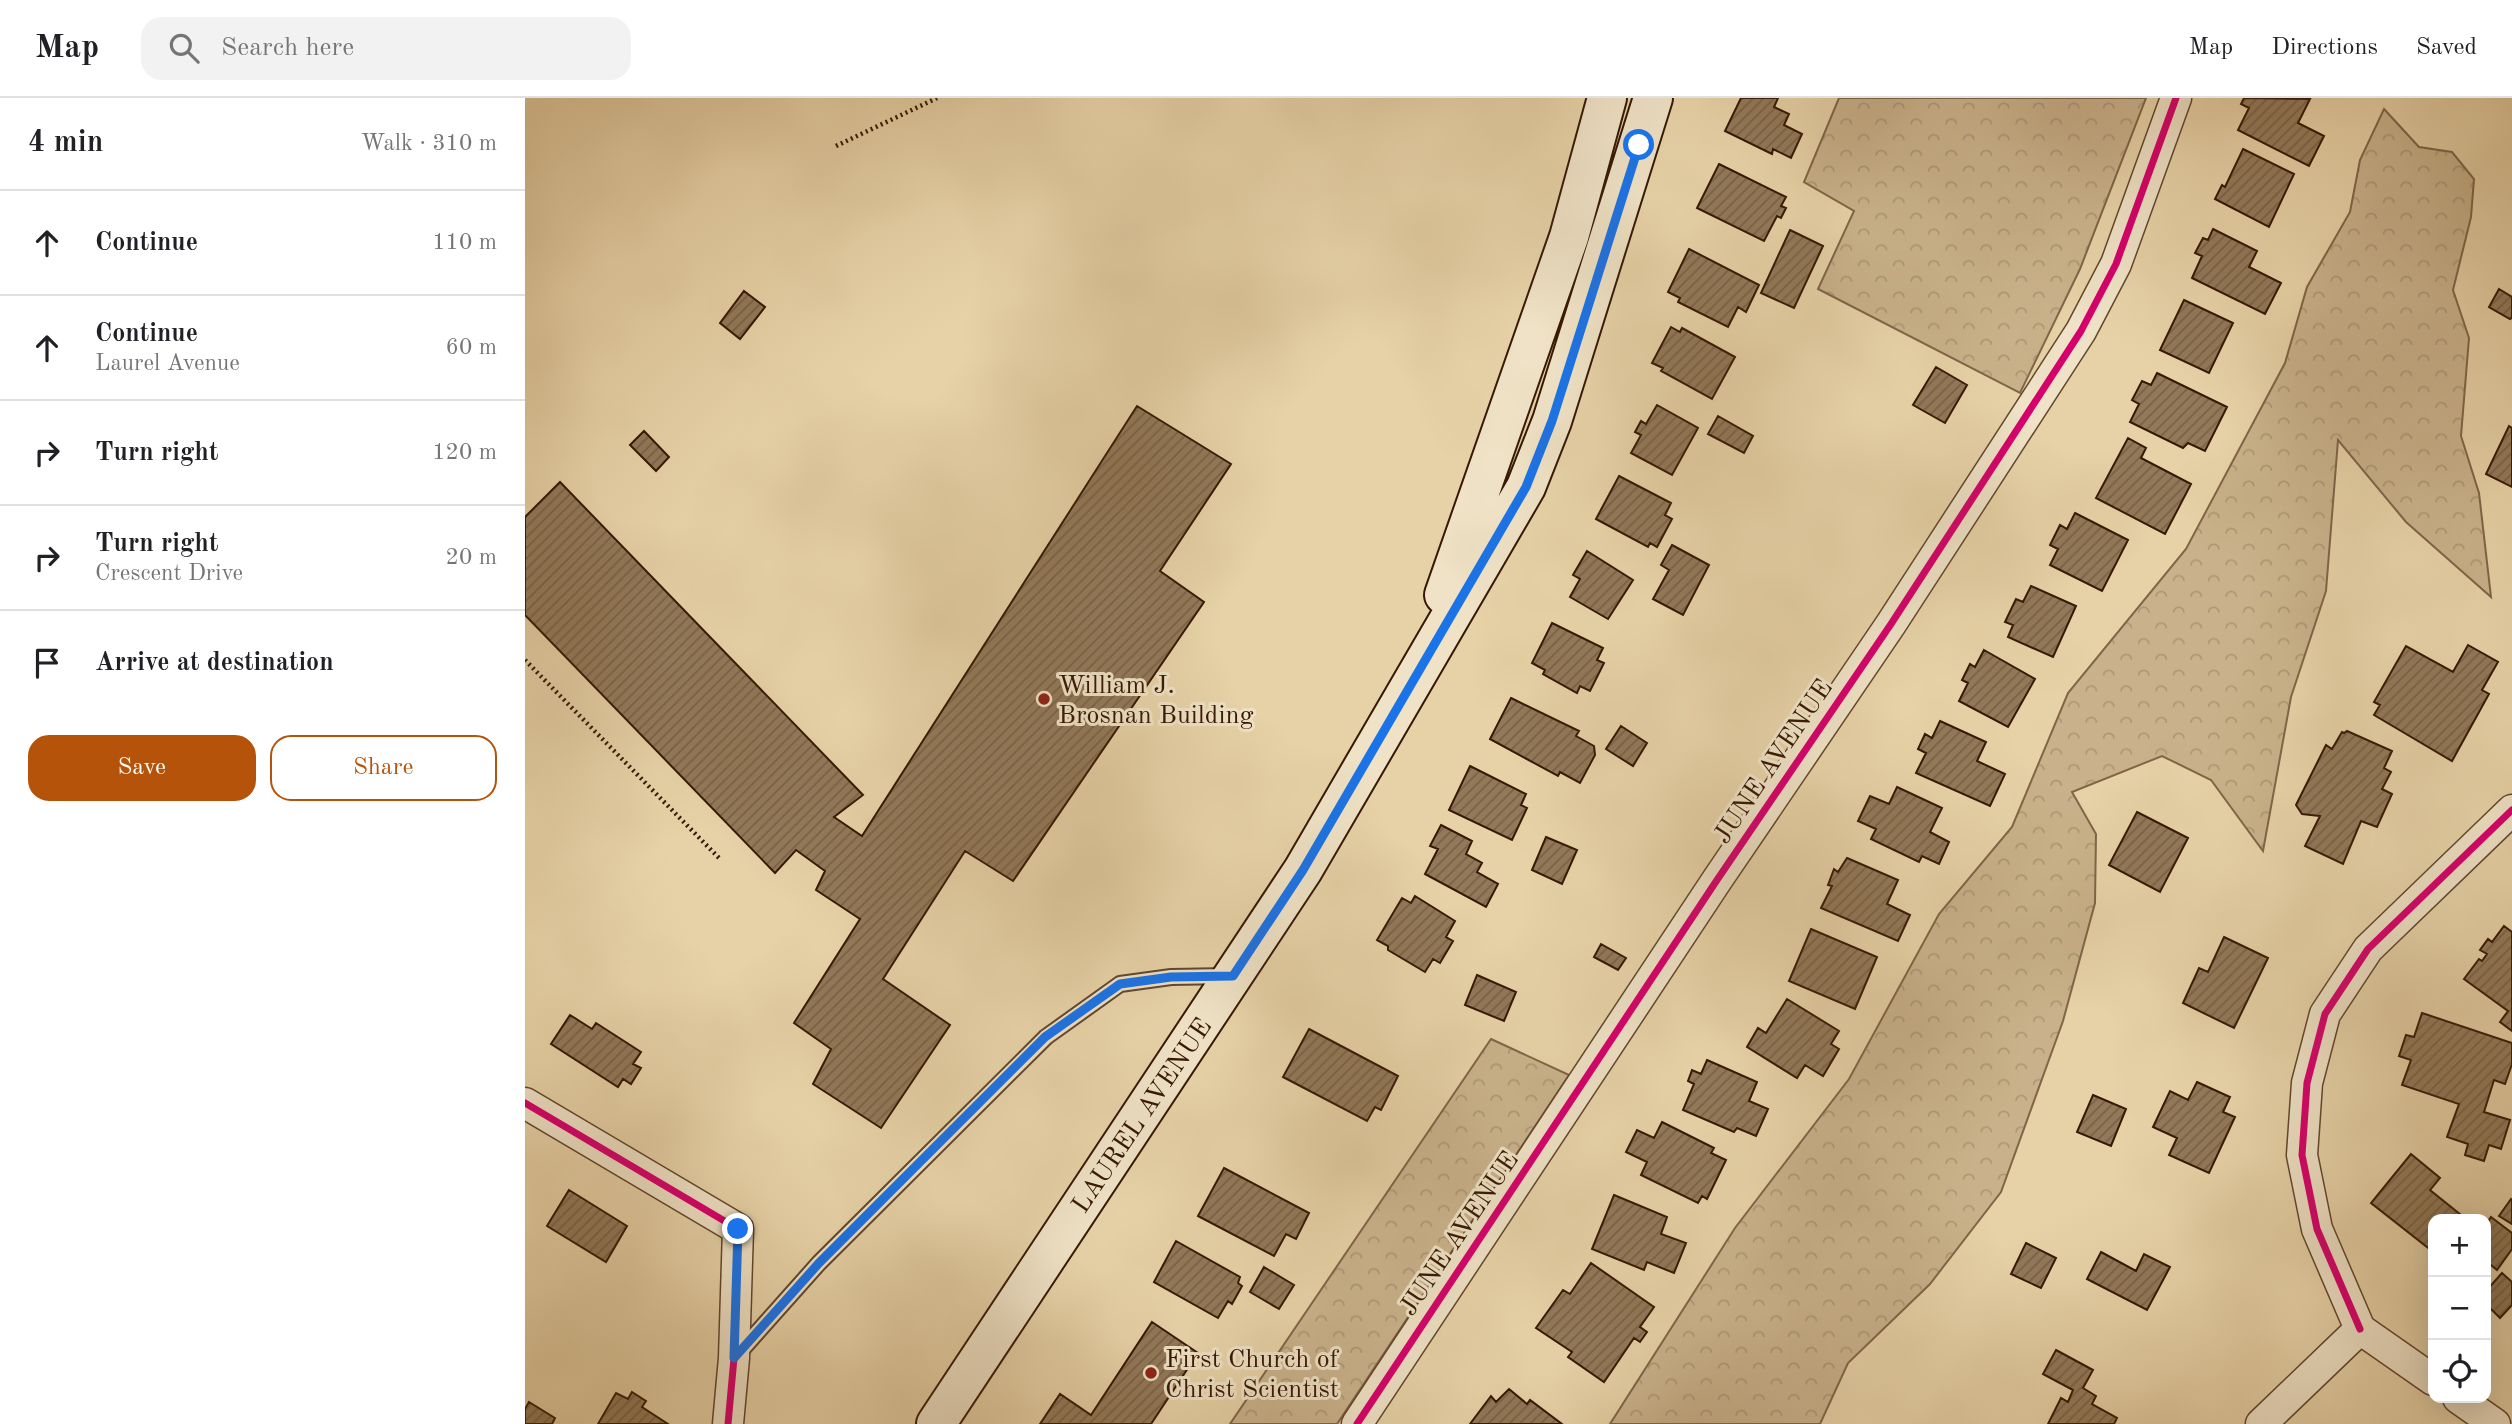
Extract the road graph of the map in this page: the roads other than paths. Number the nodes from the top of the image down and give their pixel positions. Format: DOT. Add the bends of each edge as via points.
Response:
graph roads {
  1 [pos="1607,98"];
  2 [pos="1653,98"];
  3 [pos="2176,98"];
  4 [pos="1407,695"];
  5 [pos="2512,810"];
  6 [pos="1233,976"];
  7 [pos="525,1103"];
  8 [pos="2360,1329"];
  9 [pos="734,1358"];
  10 [pos="2428,1377"];
  11 [pos="2465,1403"];
  12 [pos="728,1424"];
  13 [pos="936,1424"];
  14 [pos="1357,1424"];
  15 [pos="2261,1424"];
  16 [pos="2495,1424"];
  1 -- 4 [label="main road" via="1569,237"];
  2 -- 4 [label="main road" via="1552,421 1530,476"];
  3 -- 14 [label="street, JUNE AVENUE" via="2116,264 2081,331"];
  4 -- 6 [label="main road, LAUREL AVENUE" via="1303,870"];
  5 -- 8 [label="street" via="2368,949 2325,1014 2307,1083 2302,1155 2316,1229"];
  6 -- 9 [label="lane" via="1120,984 1045,1037 819,1263"];
  6 -- 13 [label="main road, LAUREL AVENUE"];
  7 -- 9 [label="street" via="738,1229"];
  8 -- 10 [label="street"];
  8 -- 15 [label="street"];
  9 -- 12 [label="street"];
  11 -- 16 [label="street"];
}
